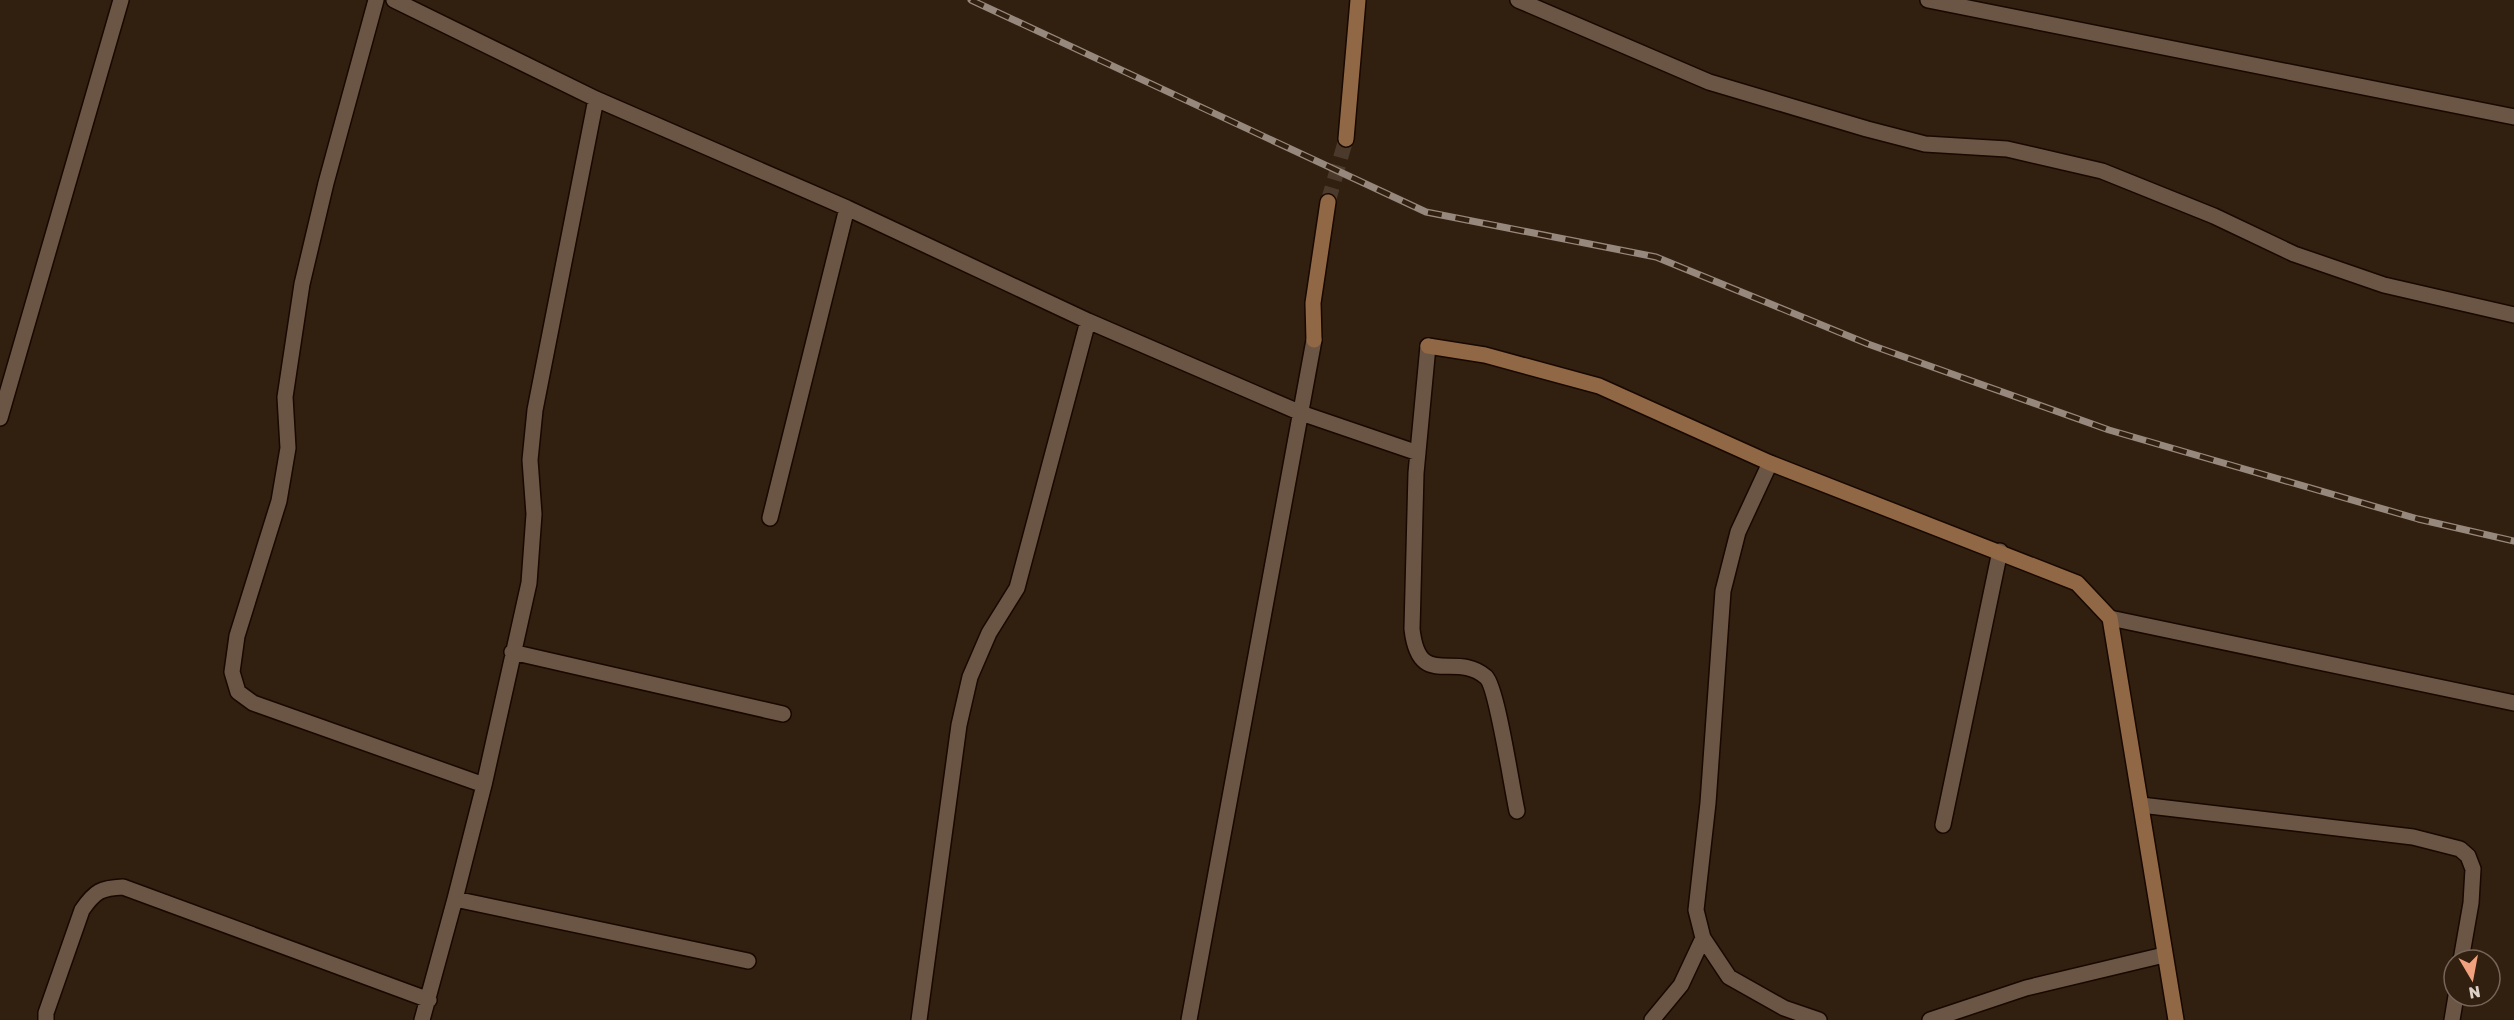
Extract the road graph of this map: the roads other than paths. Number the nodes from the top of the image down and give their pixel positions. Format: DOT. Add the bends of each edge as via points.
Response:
graph roads {
  1 [pos="122,0"];
  2 [pos="376,0"];
  3 [pos="394,0"];
  4 [pos="1358,0"];
  5 [pos="1518,0"];
  6 [pos="1928,0"];
  7 [pos="596,99"];
  8 [pos="2514,117"];
  9 [pos="1346,139"];
  10 [pos="1328,202"];
  11 [pos="847,208"];
  12 [pos="2514,315"];
  13 [pos="1088,321"];
  14 [pos="1300,413"];
  15 [pos="0,418"];
  16 [pos="1418,453"];
  17 [pos="1770,463"];
  18 [pos="770,519"];
  19 [pos="2000,551"];
  20 [pos="2110,618"];
  21 [pos="512,652"];
  22 [pos="2514,703"];
  23 [pos="783,714"];
  24 [pos="484,785"];
  25 [pos="2141,805"];
  26 [pos="1517,811"];
  27 [pos="1943,825"];
  28 [pos="455,899"];
  29 [pos="1703,938"];
  30 [pos="2464,948"];
  31 [pos="2164,955"];
  32 [pos="748,961"];
  33 [pos="429,1000"];
  34 [pos="46,1020"];
  35 [pos="422,1020"];
  36 [pos="919,1020"];
  37 [pos="1189,1020"];
  38 [pos="1652,1020"];
  39 [pos="1819,1020"];
  40 [pos="1930,1020"];
  41 [pos="2176,1020"];
  1 -- 15 [label="street"];
  2 -- 24 [label="street" via="302,284 285,397 288,448 281,490 237,636 232,672 238,692 254,704"];
  3 -- 7 [label="street"];
  4 -- 9 [label="street"];
  5 -- 12 [label="street" via="1708,82 1925,144 2007,149 2102,171 2214,216 2294,254 2384,285"];
  6 -- 8 [label="street"];
  7 -- 11 [label="street"];
  7 -- 21 [label="street" via="535,410 530,460 534,514 529,583"];
  10 -- 14 [label="street" via="1313,303 1314,340"];
  11 -- 13 [label="street"];
  11 -- 18 [label="street"];
  13 -- 14 [label="street"];
  13 -- 36 [label="street" via="1017,588 989,633 970,677 959,725"];
  14 -- 16 [label="street"];
  14 -- 37 [label="street"];
  16 -- 17 [label="street" via="1428,346 1485,355 1599,386"];
  16 -- 26 [label="street" via="1412,629 1415,649 1421,660 1433,665 1473,669 1488,678"];
  17 -- 19 [label="street"];
  17 -- 29 [label="street" via="1737,532 1723,591 1696,910"];
  19 -- 20 [label="street" via="2077,583"];
  19 -- 27 [label="street"];
  20 -- 22 [label="street"];
  20 -- 25 [label="street"];
  21 -- 23 [label="street"];
  21 -- 24 [label="street"];
  24 -- 28 [label="street"];
  25 -- 30 [label="street" via="2413,837 2460,849 2473,869"];
  25 -- 31 [label="street"];
  28 -- 32 [label="street"];
  28 -- 33 [label="street"];
  29 -- 38 [label="street" via="1681,985"];
  29 -- 39 [label="street" via="1730,977 1784,1008"];
  31 -- 40 [label="street" via="2026,988"];
  31 -- 41 [label="street"];
  33 -- 34 [label="street" via="123,887 105,887 82,910"];
  33 -- 35 [label="street"];
}
